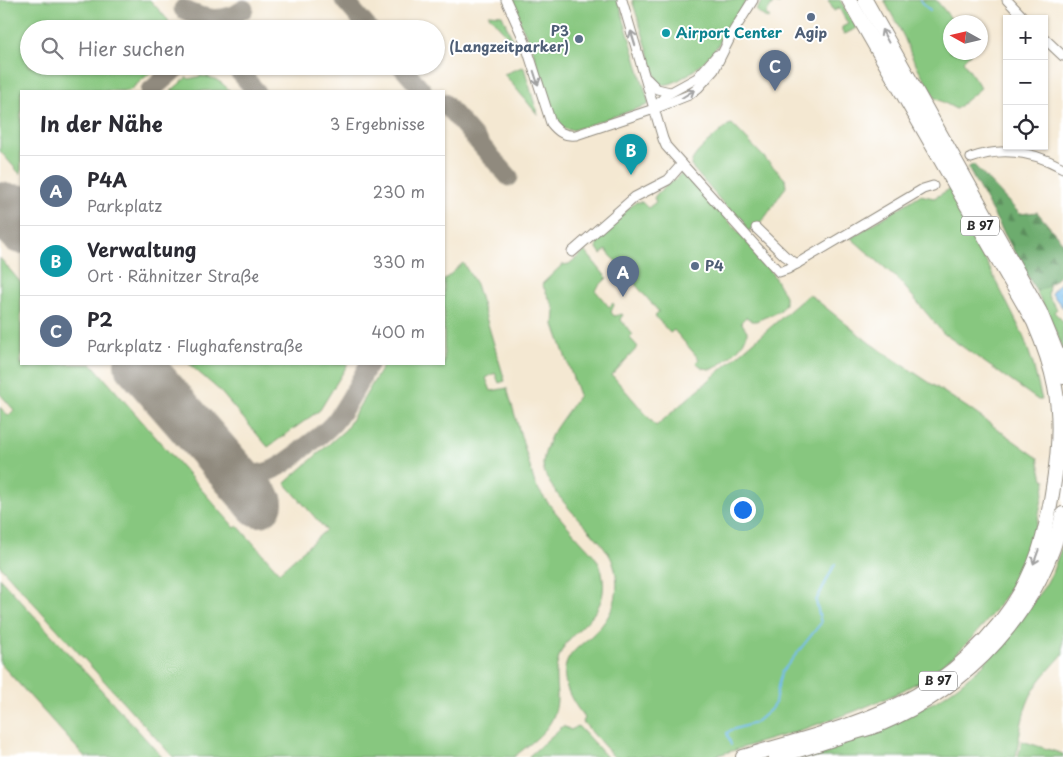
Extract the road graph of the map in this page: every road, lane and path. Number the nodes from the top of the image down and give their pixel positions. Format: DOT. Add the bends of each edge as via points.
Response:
graph roads {
  1 [pos="506,0"];
  2 [pos="622,0"];
  3 [pos="753,0"];
  4 [pos="850,0"];
  5 [pos="865,0"];
  6 [pos="1007,0"];
  7 [pos="1022,15"];
  8 [pos="730,38"];
  9 [pos="1048,42"];
  10 [pos="1063,56"];
  11 [pos="645,77"];
  12 [pos="670,92"];
  13 [pos="654,109"];
  14 [pos="971,158"];
  15 [pos="682,164"];
  16 [pos="1063,168"];
  17 [pos="933,186"];
  18 [pos="756,228"];
  19 [pos="572,252"];
  20 [pos="797,264"];
  21 [pos="1063,376"];
  22 [pos="1058,513"];
  23 [pos="743,757"];
  24 [pos="776,757"];
  1 -- 13 [label="street, one-way" via="525,42 551,123 560,133 576,135"];
  11 -- 2 [label="street, one-way"];
  3 -- 8 [label="street"];
  4 -- 22 [label="main road, B 97" via="1024,303 1042,342 1055,388 1059,419"];
  21 -- 5 [label="main road, B 97, one-way" via="1036,303"];
  6 -- 7 [label="street"];
  8 -- 12 [label="street" via="701,74"];
  13 -- 8 [label="street, one-way" via="698,88 714,70"];
  9 -- 10 [label="street"];
  11 -- 12 [label="street" via="658,89"];
  11 -- 13 [label="street"];
  12 -- 13 [label="street"];
  13 -- 15 [label="street" via="666,146"];
  14 -- 16 [label="street" via="1013,150 1049,160"];
  15 -- 19 [label="street" via="668,180 635,197"];
  15 -- 20 [label="street" via="779,272"];
  17 -- 20 [label="street"];
  18 -- 20 [label="street"];
  22 -- 23 [label="main road, B 97, one-way" via="1023,588 990,634 959,665 931,686 888,710"];
  22 -- 24 [label="main road, B 97" via="1056,544 1047,564 1012,623 984,656 921,704 877,726"];
}
